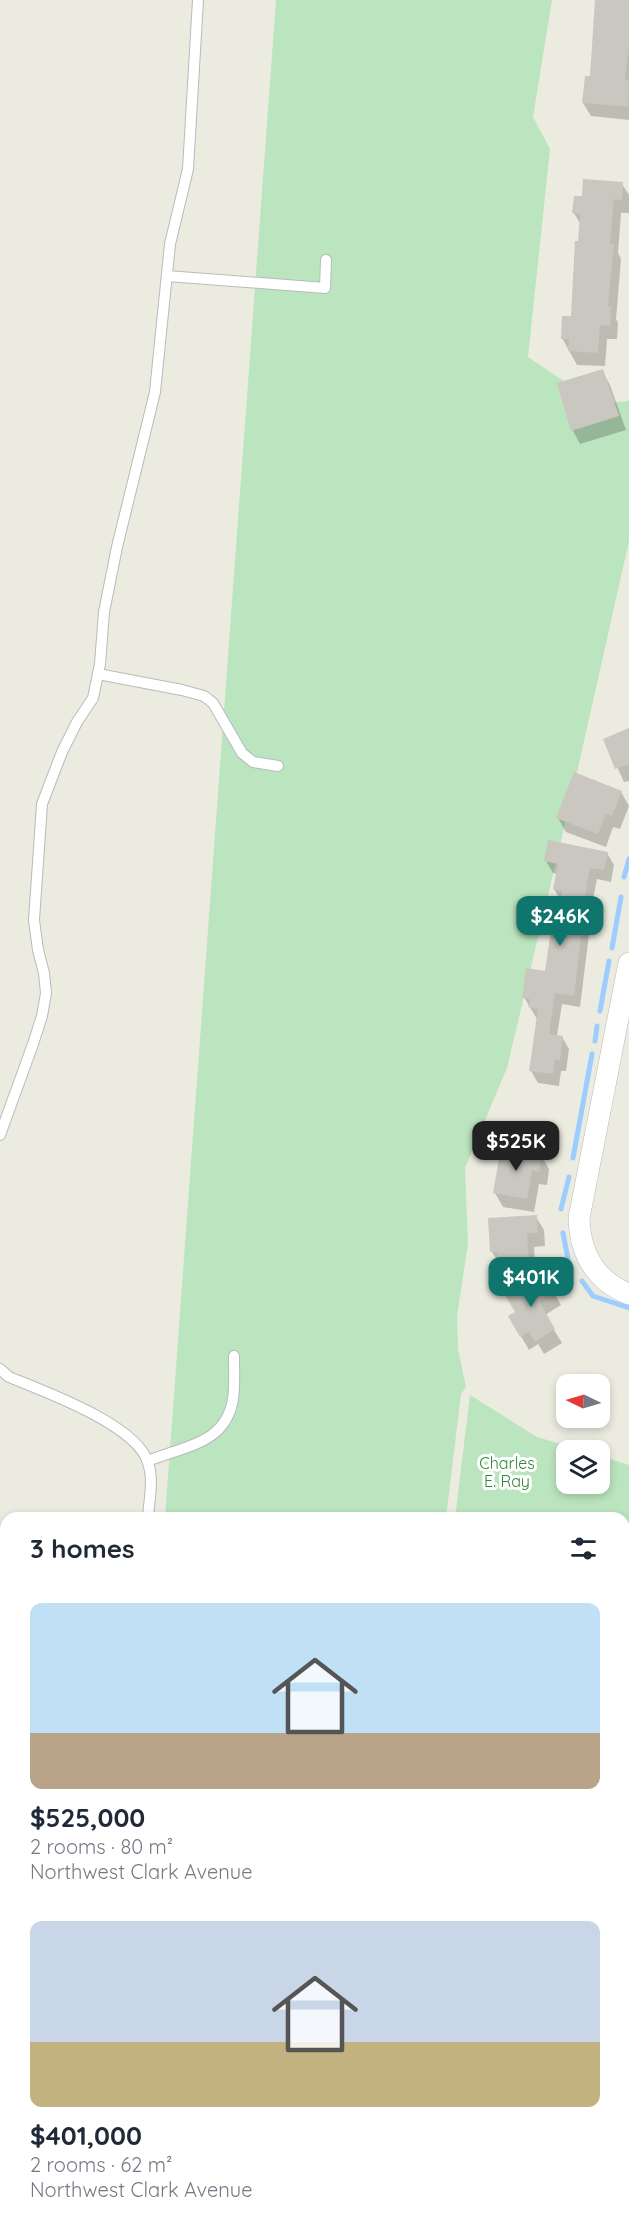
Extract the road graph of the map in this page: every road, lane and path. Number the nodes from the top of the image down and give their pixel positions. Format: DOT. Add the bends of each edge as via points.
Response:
graph roads {
  1 [pos="198,0"];
  2 [pos="326,260"];
  3 [pos="167,276"];
  4 [pos="98,674"];
  5 [pos="278,766"];
  6 [pos="629,963"];
  7 [pos="0,1135"];
  8 [pos="624,1292"];
  9 [pos="234,1356"];
  10 [pos="0,1369"];
  11 [pos="148,1461"];
  12 [pos="148,1512"];
  1 -- 3 [label="lane" via="188,169 170,244"];
  2 -- 3 [label="lane" via="325,288"];
  3 -- 4 [label="lane" via="155,392 104,612"];
  4 -- 5 [label="lane" via="204,696 213,704 242,753 253,762"];
  4 -- 7 [label="lane" via="93,698 62,752 42,804 34,920 46,993 33,1044"];
  6 -- 8 [label="street" via="579,1218 587,1258 606,1282"];
  9 -- 11 [label="lane" via="233,1398 221,1428 201,1441"];
  10 -- 11 [label="lane" via="9,1377 85,1408 137,1444"];
  11 -- 12 [label="lane"];
}
